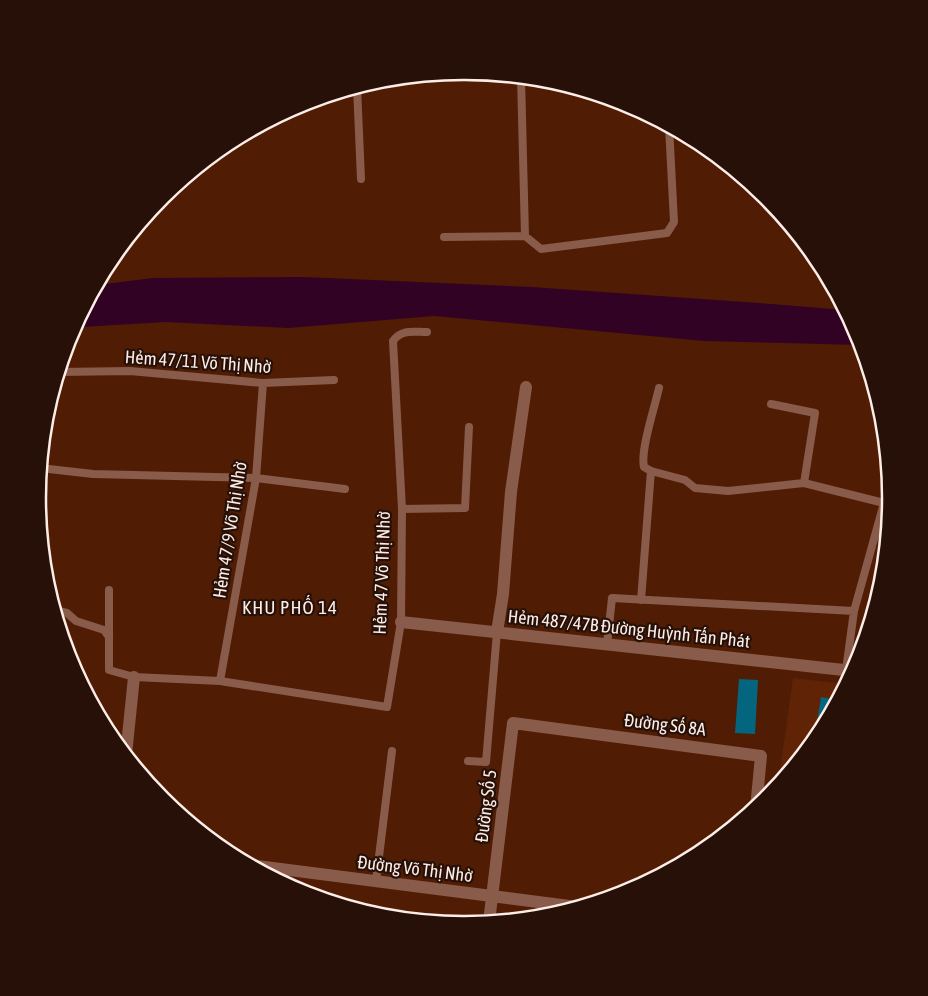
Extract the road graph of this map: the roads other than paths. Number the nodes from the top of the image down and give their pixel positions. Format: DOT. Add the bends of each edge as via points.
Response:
graph roads {
  1 [pos="520,84"];
  2 [pos="357,94"];
  3 [pos="669,134"];
  4 [pos="361,179"];
  5 [pos="525,236"];
  6 [pos="444,237"];
  7 [pos="427,332"];
  8 [pos="66,372"];
  9 [pos="334,380"];
  10 [pos="263,383"];
  11 [pos="526,387"];
  12 [pos="659,388"];
  13 [pos="772,404"];
  14 [pos="469,427"];
  15 [pos="47,469"];
  16 [pos="651,471"];
  17 [pos="256,478"];
  18 [pos="804,483"];
  19 [pos="345,489"];
  20 [pos="882,502"];
  21 [pos="402,509"];
  22 [pos="881,512"];
  23 [pos="109,590"];
  24 [pos="641,600"];
  25 [pos="854,611"];
  26 [pos="62,612"];
  27 [pos="401,622"];
  28 [pos="497,632"];
  29 [pos="109,637"];
  30 [pos="607,644"];
  31 [pos="851,655"];
  32 [pos="845,670"];
  33 [pos="134,677"];
  34 [pos="220,681"];
  35 [pos="513,723"];
  36 [pos="127,744"];
  37 [pos="392,751"];
  38 [pos="468,761"];
  39 [pos="757,795"];
  40 [pos="269,867"];
  41 [pos="376,881"];
  42 [pos="492,896"];
  43 [pos="560,905"];
  44 [pos="490,915"];
  1 -- 5 [label="lane"];
  2 -- 4 [label="lane"];
  3 -- 5 [label="lane" via="674,222 667,233 541,249"];
  5 -- 6 [label="lane"];
  7 -- 21 [label="lane, Hẻm 47 Võ Thị Nhờ" via="402,332 393,341"];
  8 -- 10 [label="lane, Hẻm 47/11 Võ Thị Nhờ" via="130,371"];
  9 -- 10 [label="lane, Hẻm 47/11 Võ Thị Nhờ"];
  10 -- 17 [label="lane, Hẻm 47/9 Võ Thị Nhờ"];
  11 -- 28 [label="street" via="511,492"];
  12 -- 16 [label="lane" via="642,461 644,467"];
  13 -- 18 [label="lane" via="815,413"];
  14 -- 21 [label="lane" via="465,508"];
  15 -- 17 [label="lane" via="93,474"];
  16 -- 18 [label="lane" via="685,480 695,488 728,491"];
  16 -- 24 [label="lane"];
  17 -- 19 [label="lane"];
  17 -- 34 [label="lane, Hẻm 47/9 Võ Thị Nhờ"];
  18 -- 20 [label="lane"];
  21 -- 27 [label="lane, Hẻm 47 Võ Thị Nhờ"];
  22 -- 25 [label="lane"];
  23 -- 29 [label="lane, Hẻm 47 Võ Thị Nhờ"];
  24 -- 25 [label="lane"];
  24 -- 30 [label="lane" via="612,598"];
  25 -- 31 [label="lane"];
  26 -- 29 [label="lane" via="76,621 104,630"];
  27 -- 28 [label="street, Hẻm 487/47B Đường Huỳnh Tấn Phát"];
  27 -- 34 [label="lane, Hẻm 47 Võ Thị Nhờ" via="387,707"];
  28 -- 30 [label="street, Hẻm 487/47B Đường Huỳnh Tấn Phát"];
  28 -- 38 [label="lane" via="486,762"];
  29 -- 33 [label="lane, Hẻm 47 Võ Thị Nhờ" via="109,670"];
  30 -- 32 [label="street, Hẻm 487/47B Đường Huỳnh Tấn Phát"];
  33 -- 34 [label="lane, Hẻm 47 Võ Thị Nhờ"];
  33 -- 36 [label="street"];
  35 -- 39 [label="street, Đường Số 8A" via="761,756"];
  35 -- 42 [label="street, Đường Số 5"];
  37 -- 41 [label="lane"];
  40 -- 41 [label="street, Đường Võ Thị Nhờ"];
  41 -- 42 [label="street, Đường Võ Thị Nhờ"];
  42 -- 43 [label="street, Đường Võ Thị Nhờ"];
  42 -- 44 [label="street, Đường Số 5"];
}
